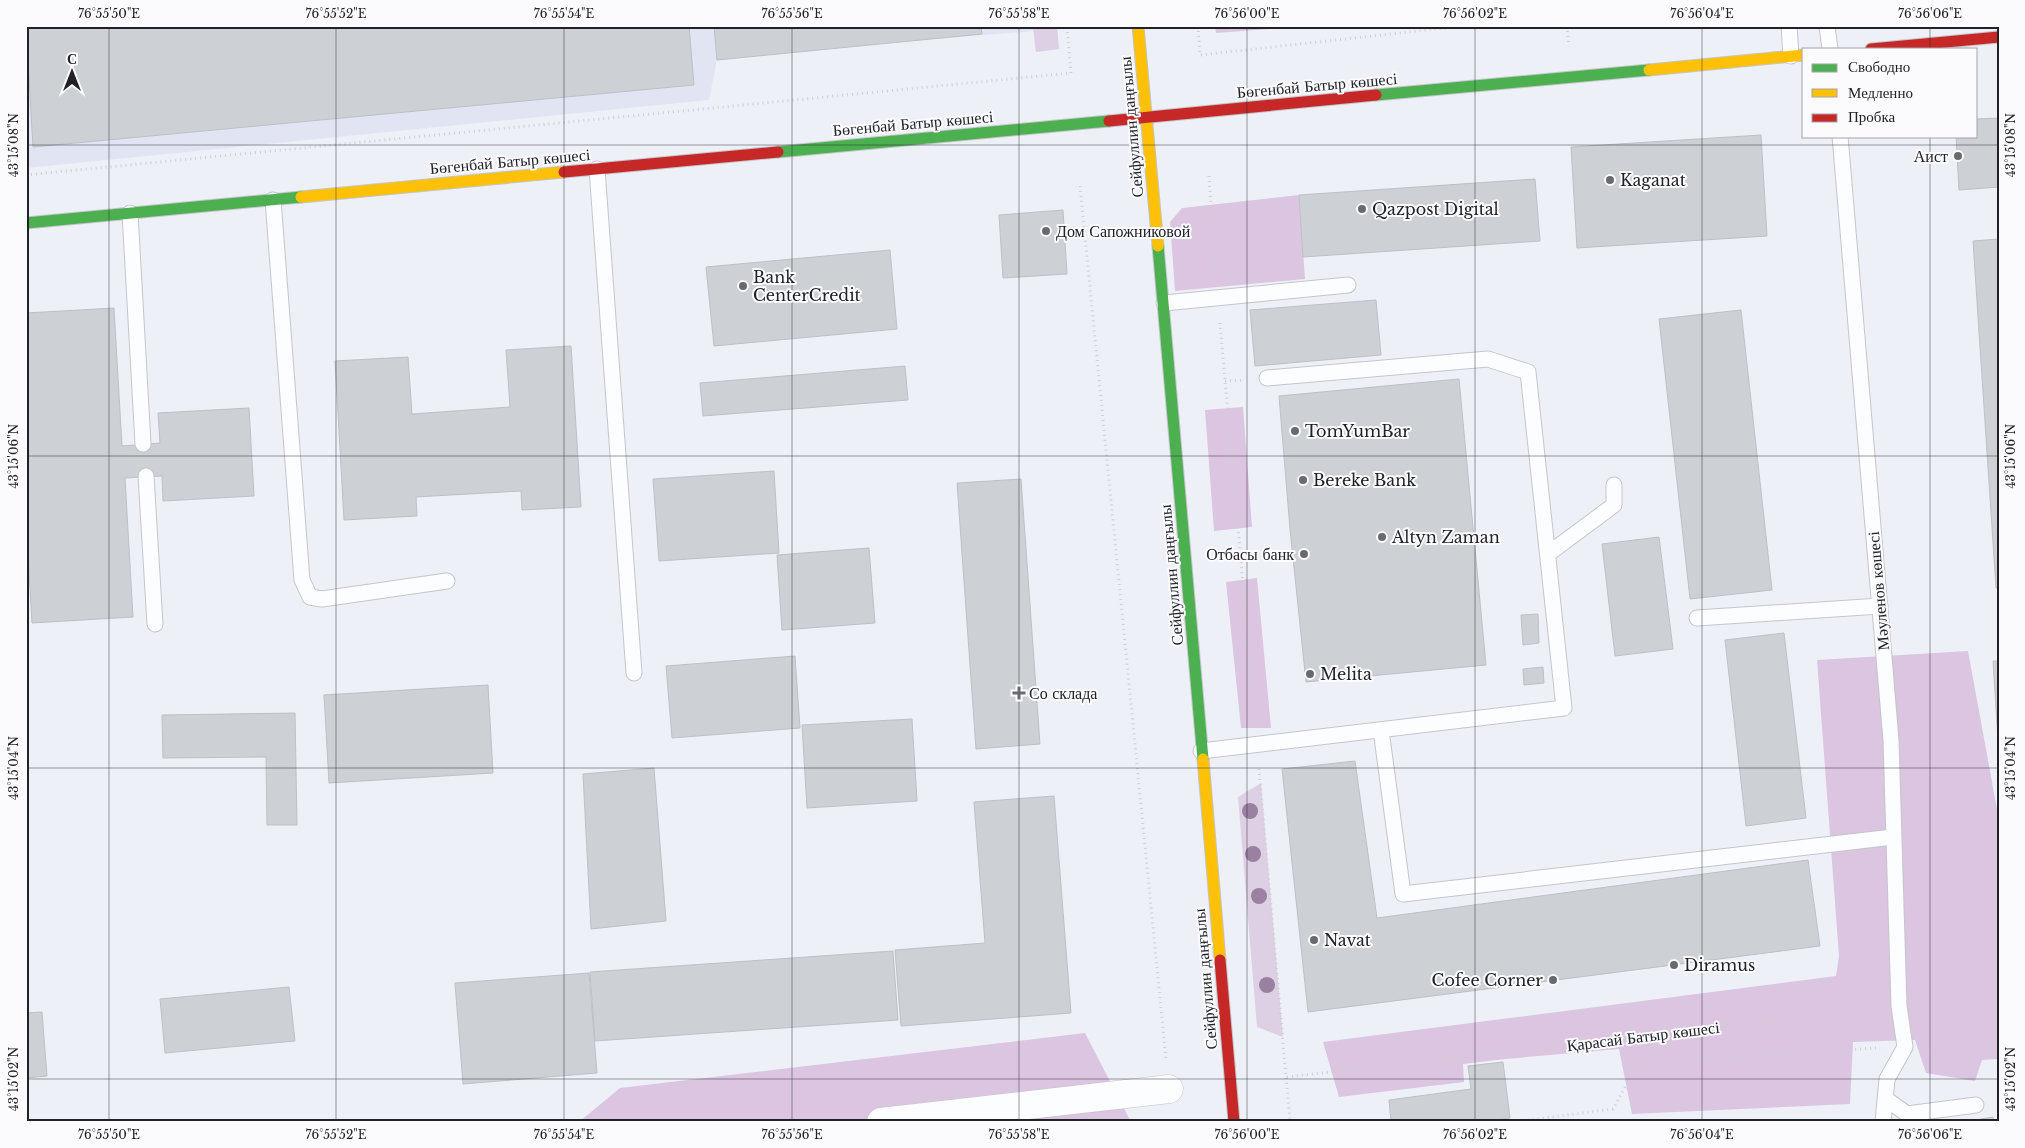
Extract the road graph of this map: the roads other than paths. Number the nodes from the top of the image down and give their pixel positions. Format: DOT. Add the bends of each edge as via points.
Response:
graph roads {
  1 [pos="1138,26"];
  2 [pos="1789,26"];
  3 [pos="1827,26"];
  4 [pos="1999,37"];
  5 [pos="1830,48"];
  6 [pos="1882,48"];
  7 [pos="1797,56"];
  8 [pos="1146,117"];
  9 [pos="1840,138"];
  10 [pos="597,169"];
  11 [pos="273,200"];
  12 [pos="130,213"];
  13 [pos="26,223"];
  14 [pos="1348,285"];
  15 [pos="1164,303"];
  16 [pos="1267,378"];
  17 [pos="143,444"];
  18 [pos="146,476"];
  19 [pos="1614,485"];
  20 [pos="1548,554"];
  21 [pos="447,581"];
  22 [pos="1880,606"];
  23 [pos="1697,618"];
  24 [pos="155,624"];
  25 [pos="634,673"];
  26 [pos="1381,730"];
  27 [pos="1201,751"];
  28 [pos="1894,837"];
  29 [pos="1168,1089"];
  30 [pos="1886,1099"];
  31 [pos="1976,1105"];
  32 [pos="881,1122"];
  33 [pos="1234,1122"];
  34 [pos="1883,1122"];
  1 -- 8 [label="street, Сейфуллин даңғылы"];
  2 -- 7 [label="lane"];
  3 -- 5 [label="lane"];
  4 -- 6 [label="street"];
  7 -- 8 [label="street, Бөгенбай Батыр көшесі"];
  8 -- 10 [label="street, Бөгенбай Батыр көшесі"];
  8 -- 15 [label="street, Сейфуллин даңғылы"];
  9 -- 22 [label="lane, Мәуленов көшесі"];
  10 -- 11 [label="street, Бөгенбай Батыр көшесі"];
  10 -- 25 [label="lane"];
  11 -- 12 [label="street, Бөгенбай Батыр көшесі"];
  11 -- 21 [label="lane" via="302,580 310,597 322,599"];
  12 -- 13 [label="street, Бөгенбай Батыр көшесі"];
  12 -- 17 [label="lane"];
  14 -- 15 [label="lane"];
  15 -- 27 [label="street, Сейфуллин даңғылы"];
  16 -- 20 [label="lane" via="1488,359 1528,372"];
  18 -- 24 [label="lane"];
  19 -- 20 [label="lane" via="1614,505"];
  20 -- 26 [label="lane" via="1564,708"];
  22 -- 23 [label="lane"];
  22 -- 28 [label="lane, Мәуленов көшесі" via="1891,740"];
  26 -- 27 [label="lane"];
  26 -- 28 [label="lane" via="1403,894"];
  27 -- 33 [label="street, Сейфуллин даңғылы"];
  28 -- 30 [label="lane, Мәуленов көшесі" via="1899,1006 1904,1046 1886,1078"];
  29 -- 32 [label="street"];
  30 -- 31 [label="lane" via="1907,1114"];
  30 -- 34 [label="lane"];
}
